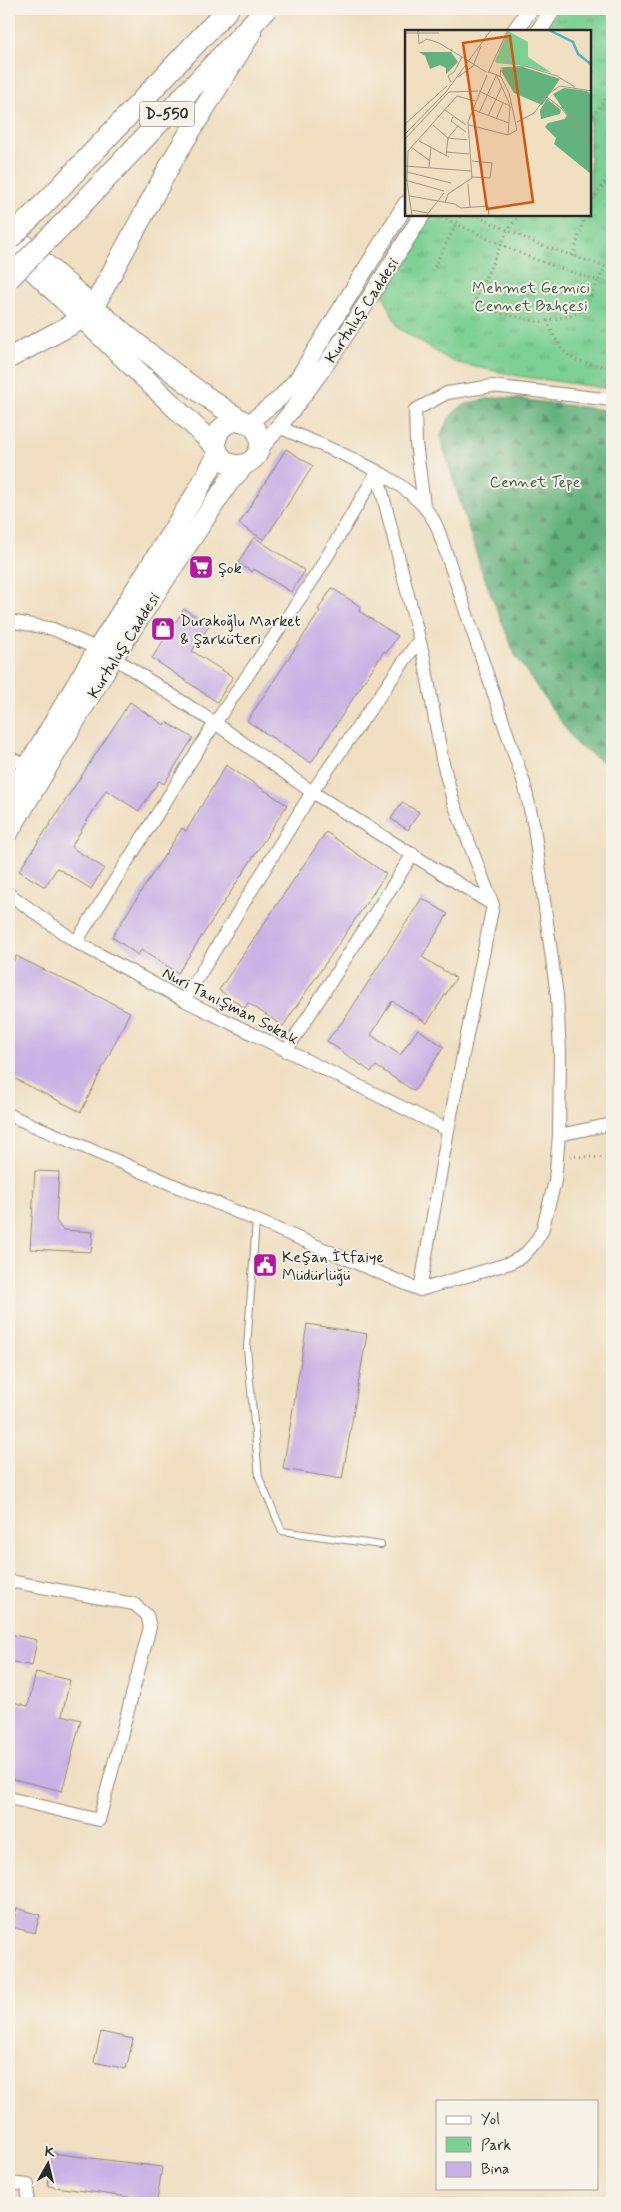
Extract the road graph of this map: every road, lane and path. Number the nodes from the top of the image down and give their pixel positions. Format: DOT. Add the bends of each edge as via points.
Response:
graph roads {
  1 [pos="266,9"];
  2 [pos="530,9"];
  3 [pos="553,9"];
  4 [pos="226,10"];
  5 [pos="516,30"];
  6 [pos="540,30"];
  7 [pos="612,90"];
  8 [pos="591,119"];
  9 [pos="612,171"];
  10 [pos="591,202"];
  11 [pos="405,206"];
  12 [pos="421,216"];
  13 [pos="439,216"];
  14 [pos="460,216"];
  15 [pos="476,216"];
  16 [pos="518,216"];
  17 [pos="584,216"];
  18 [pos="457,223"];
  19 [pos="508,230"];
  20 [pos="9,231"];
  21 [pos="9,239"];
  22 [pos="502,246"];
  23 [pos="9,247"];
  24 [pos="573,256"];
  25 [pos="605,267"];
  26 [pos="612,269"];
  27 [pos="432,272"];
  28 [pos="9,278"];
  29 [pos="598,281"];
  30 [pos="476,299"];
  31 [pos="473,304"];
  32 [pos="88,312"];
  33 [pos="547,321"];
  34 [pos="9,358"];
  35 [pos="612,367"];
  36 [pos="612,400"];
  37 [pos="246,423"];
  38 [pos="279,427"];
  39 [pos="259,449"];
  40 [pos="217,451"];
  41 [pos="245,464"];
  42 [pos="377,472"];
  43 [pos="424,505"];
  44 [pos="9,621"];
  45 [pos="419,640"];
  46 [pos="106,653"];
  47 [pos="215,723"];
  48 [pos="9,757"];
  49 [pos="36,770"];
  50 [pos="312,792"];
  51 [pos="9,798"];
  52 [pos="9,831"];
  53 [pos="413,854"];
  54 [pos="9,894"];
  55 [pos="493,905"];
  56 [pos="76,942"];
  57 [pos="184,1000"];
  58 [pos="286,1051"];
  59 [pos="9,1115"];
  60 [pos="612,1124"];
  61 [pos="448,1130"];
  62 [pos="559,1135"];
  63 [pos="557,1156"];
  64 [pos="612,1158"];
  65 [pos="256,1220"];
  66 [pos="420,1290"];
  67 [pos="381,1545"];
  68 [pos="9,1581"];
  69 [pos="9,1798"];
  70 [pos="9,2183"];
  71 [pos="27,2203"];
  1 -- 28 [label="highway, D-550, bridge"];
  1 -- 32 [label="main road" via="175,156"];
  2 -- 5 [label="street"];
  3 -- 6 [label="street"];
  4 -- 21 [label="highway, D-550, bridge"];
  7 -- 8 [label="path"];
  9 -- 10 [label="path"];
  11 -- 37 [label="street, Kurtuluş Caddesi" via="298,378 279,399"];
  12 -- 38 [label="street, Kurtuluş Caddesi" via="329,359"];
  13 -- 18 [label="path"];
  14 -- 18 [label="path"];
  15 -- 19 [label="path"];
  16 -- 19 [label="path"];
  17 -- 24 [label="path"];
  18 -- 22 [label="path"];
  18 -- 27 [label="path"];
  19 -- 22 [label="path"];
  19 -- 24 [label="path"];
  20 -- 32 [label="main road"];
  22 -- 29 [label="path"];
  22 -- 30 [label="path"];
  23 -- 32 [label="main road"];
  24 -- 25 [label="path"];
  25 -- 26 [label="path"];
  25 -- 29 [label="path"];
  29 -- 33 [label="path" via="585,308 571,316"];
  30 -- 31 [label="path"];
  30 -- 33 [label="path" via="499,313"];
  32 -- 34 [label="main road"];
  32 -- 37 [label="main road" via="208,400"];
  32 -- 40 [label="main road"];
  33 -- 35 [label="path" via="560,348 572,359"];
  36 -- 43 [label="street" via="492,386 447,393 415,410"];
  37 -- 39 [label="main road" via="256,431"];
  37 -- 40 [label="main road" via="229,423 223,427 218,433"];
  38 -- 39 [label="street, Kurtuluş Caddesi"];
  38 -- 42 [label="street"];
  39 -- 41 [label="main road" via="255,457"];
  40 -- 41 [label="main road" via="233,465"];
  40 -- 46 [label="main road, Kurtuluş Caddesi"];
  41 -- 46 [label="main road, Kurtuluş Caddesi"];
  42 -- 43 [label="street"];
  42 -- 45 [label="street"];
  42 -- 47 [label="street" via="316,575"];
  43 -- 62 [label="street" via="438,529 509,734 530,806 557,996"];
  44 -- 46 [label="street" via="53,629"];
  45 -- 50 [label="street"];
  45 -- 55 [label="street" via="442,759 454,801"];
  46 -- 47 [label="street"];
  46 -- 49 [label="main road, Kurtuluş Caddesi"];
  47 -- 50 [label="street"];
  47 -- 56 [label="street"];
  48 -- 49 [label="street"];
  49 -- 51 [label="main road, Kurtuluş Caddesi"];
  49 -- 52 [label="main road, Kurtuluş Caddesi"];
  50 -- 53 [label="street"];
  50 -- 57 [label="street"];
  53 -- 55 [label="street"];
  53 -- 58 [label="street"];
  54 -- 56 [label="street, Nuri Tanışman Sokak"];
  55 -- 61 [label="street"];
  56 -- 57 [label="street, Nuri Tanışman Sokak"];
  57 -- 58 [label="street, Nuri Tanışman Sokak"];
  58 -- 61 [label="street, Nuri Tanışman Sokak"];
  59 -- 65 [label="street"];
  60 -- 62 [label="street"];
  61 -- 66 [label="street"];
  62 -- 63 [label="street"];
  63 -- 64 [label="path"];
  63 -- 66 [label="street" via="547,1218 534,1244 523,1256 495,1268"];
  65 -- 66 [label="street"];
  65 -- 67 [label="lane" via="247,1348 259,1476 282,1531"];
  68 -- 69 [label="street" via="134,1604 147,1615 150,1627 98,1820"];
  70 -- 71 [label="street" via="28,2185"];
}
